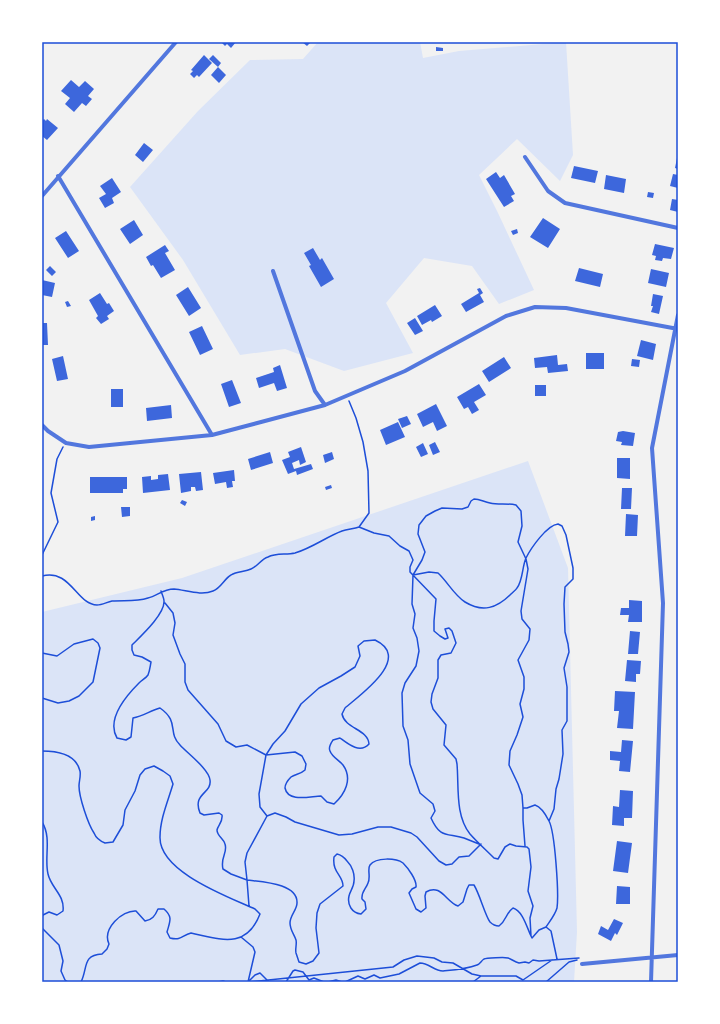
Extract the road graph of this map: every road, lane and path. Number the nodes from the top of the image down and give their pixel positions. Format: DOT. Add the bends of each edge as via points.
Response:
graph roads {
  1 [pos="176,42"];
  2 [pos="525,157"];
  3 [pos="58,176"];
  4 [pos="42,196"];
  5 [pos="678,228"];
  6 [pos="273,272"];
  7 [pos="678,314"];
  8 [pos="677,329"];
  9 [pos="346,396"];
  10 [pos="324,405"];
  11 [pos="42,425"];
  12 [pos="212,435"];
  13 [pos="66,442"];
  14 [pos="359,527"];
  15 [pos="42,555"];
  16 [pos="526,559"];
  17 [pos="413,575"];
  18 [pos="42,576"];
  19 [pos="161,591"];
  20 [pos="164,602"];
  21 [pos="42,653"];
  22 [pos="42,698"];
  23 [pos="42,751"];
  24 [pos="266,755"];
  25 [pos="523,808"];
  26 [pos="267,816"];
  27 [pos="549,821"];
  28 [pos="42,822"];
  29 [pos="481,844"];
  30 [pos="526,846"];
  31 [pos="247,880"];
  32 [pos="249,906"];
  33 [pos="42,917"];
  34 [pos="546,927"];
  35 [pos="42,928"];
  36 [pos="530,936"];
  37 [pos="241,937"];
  38 [pos="678,955"];
  39 [pos="651,958"];
  40 [pos="552,960"];
  41 [pos="557,960"];
  42 [pos="582,964"];
  43 [pos="463,968"];
  44 [pos="481,976"];
  45 [pos="307,977"];
  46 [pos="288,979"];
  47 [pos="269,981"];
  48 [pos="68,982"];
  49 [pos="81,982"];
  50 [pos="218,982"];
  51 [pos="226,982"];
  52 [pos="249,982"];
  53 [pos="286,982"];
  54 [pos="324,982"];
  55 [pos="328,982"];
  56 [pos="343,982"];
  57 [pos="473,982"];
  58 [pos="546,982"];
  59 [pos="651,982"];
  1 -- 3 [label="street"];
  2 -- 5 [label="street" via="548,191 565,203"];
  3 -- 4 [label="street"];
  3 -- 12 [label="street"];
  6 -- 10 [label="street" via="315,391"];
  7 -- 8 [label="street"];
  8 -- 9 [label="street" via="566,308 538,307 506,316 405,371"];
  8 -- 39 [label="street" via="652,448 663,603"];
  9 -- 10 [label="street"];
  9 -- 14 [label="path" via="356,418 368,471 369,513"];
  10 -- 12 [label="street"];
  11 -- 13 [label="street"];
  12 -- 13 [label="street" via="89,446"];
  13 -- 15 [label="path" via="57,460 51,493 58,522"];
  14 -- 17 [label="path" via="389,536 409,551 413,560 410,567"];
  14 -- 19 [label="path" via="343,530 295,553 269,556 252,569 230,575 212,592 194,593 172,589"];
  16 -- 17 [label="path" via="518,587 504,601 491,608 466,603 438,573"];
  16 -- 17 [label="path" via="518,542 522,526 521,511 516,505 474,499 468,507 442,508 426,516 419,525 418,534 425,552"];
  16 -- 25 [label="path" via="528,569 521,610 522,619 530,630 529,640 518,660 524,677 520,704 523,718 510,751 509,766 522,795"];
  16 -- 27 [label="path" via="553,524 562,526 574,568 572,579 565,587 564,604 569,652 564,668 567,721 562,730 563,754 554,809"];
  17 -- 29 [label="path" via="413,628 419,651 416,666 402,693 403,726 408,740 410,764 420,793 433,804 435,810 431,818 436,828 445,835"];
  17 -- 29 [label="path" via="436,599 434,631 445,639 448,636 445,629 448,628 456,643 451,653 441,655 438,660 438,678 431,702 433,709 446,725 444,745 456,759 458,802 463,822"];
  18 -- 19 [label="path" via="49,574 61,578 91,605 150,598"];
  19 -- 20 [label="path"];
  20 -- 24 [label="path" via="175,623 173,635 186,664 185,682 188,690 218,724 226,741 236,747 247,745"];
  20 -- 31 [label="path" via="151,626 132,645 134,655 150,662 150,669 147,676 121,704 113,731 116,738 126,740 131,737 133,718 160,708 168,714 179,745 191,755 210,780 197,806 204,815 222,815 217,830 225,843 226,850 221,862 223,869"];
  21 -- 22 [label="path" via="57,656 74,644 94,639 100,648 93,682 79,696 58,702"];
  23 -- 32 [label="path" via="66,754 80,769 79,787 86,816 98,840 105,844 113,842 123,825 125,810 140,775 145,769 154,766 163,770 170,776 173,784 163,815 160,838 166,856 174,866 208,888"];
  24 -- 24 [label="path" via="296,752 302,756 306,764 305,770 290,778 285,785 292,796 321,796 334,804 341,798 347,785 348,773 330,751 330,746 333,740 340,738 357,748 362,749 369,744 369,739 347,724 342,714 345,708 382,674 387,664 387,656 386,649 380,642 364,641 358,646 360,656 355,667 319,688 302,704"];
  24 -- 26 [label="path" via="259,794 260,807"];
  25 -- 27 [label="path" via="537,805"];
  25 -- 30 [label="path"];
  26 -- 29 [label="path" via="276,813 295,822 339,835 391,827 417,837 446,865 452,864 459,857 469,856"];
  26 -- 31 [label="path" via="247,853"];
  27 -- 34 [label="path" via="558,882 557,908"];
  28 -- 33 [label="path" via="48,845 48,876 64,903 63,911 57,915 50,912"];
  29 -- 30 [label="path" via="498,859 505,847 510,844"];
  30 -- 36 [label="path" via="529,849 531,867 528,891 533,906"];
  31 -- 32 [label="path"];
  31 -- 36 [label="path" via="282,885 292,892 298,905 293,911 290,931 296,941 299,962 306,964 313,961 319,953 316,928 320,904 343,886 334,870 334,858 337,854 342,855 351,865 354,882 349,904 357,914 366,909 361,895 369,882 369,866 379,860 390,859 402,863 410,873 416,887 410,893 416,909 421,912 426,908 425,896 430,890 442,892 458,906 463,902 469,886 474,886 489,922 499,926 509,911 517,909"];
  32 -- 37 [label="path" via="260,914 257,922"];
  34 -- 36 [label="path" via="532,938"];
  34 -- 41 [label="path" via="551,931"];
  35 -- 48 [label="path" via="59,945 63,961 61,971"];
  37 -- 49 [label="path" via="222,940 191,933 182,938 170,938 167,932 171,919 164,909 158,909 155,916 145,921 136,911 131,911 122,916 108,931 107,949 102,954 94,954 89,958"];
  37 -- 52 [label="path" via="255,952"];
  38 -- 39 [label="street"];
  39 -- 42 [label="street"];
  39 -- 59 [label="street"];
  40 -- 41 [label="path"];
  40 -- 43 [label="path" via="519,963 510,958 489,958 478,965"];
  40 -- 44 [label="path" via="524,980 516,976"];
  41 -- 58 [label="path" via="581,958 569,962"];
  43 -- 44 [label="path"];
  43 -- 45 [label="path" via="434,958 417,956 393,967"];
  43 -- 56 [label="path" via="440,971 420,962 399,974 380,978 374,975 365,979 358,976"];
  44 -- 57 [label="path"];
  45 -- 46 [label="path"];
  45 -- 46 [label="path" via="301,970 295,970"];
  45 -- 54 [label="path" via="309,980 314,978"];
  46 -- 47 [label="path"];
  46 -- 53 [label="path"];
  47 -- 52 [label="path"];
  47 -- 52 [label="path" via="260,973"];
  50 -- 51 [label="path"];
  55 -- 56 [label="path"];
}
